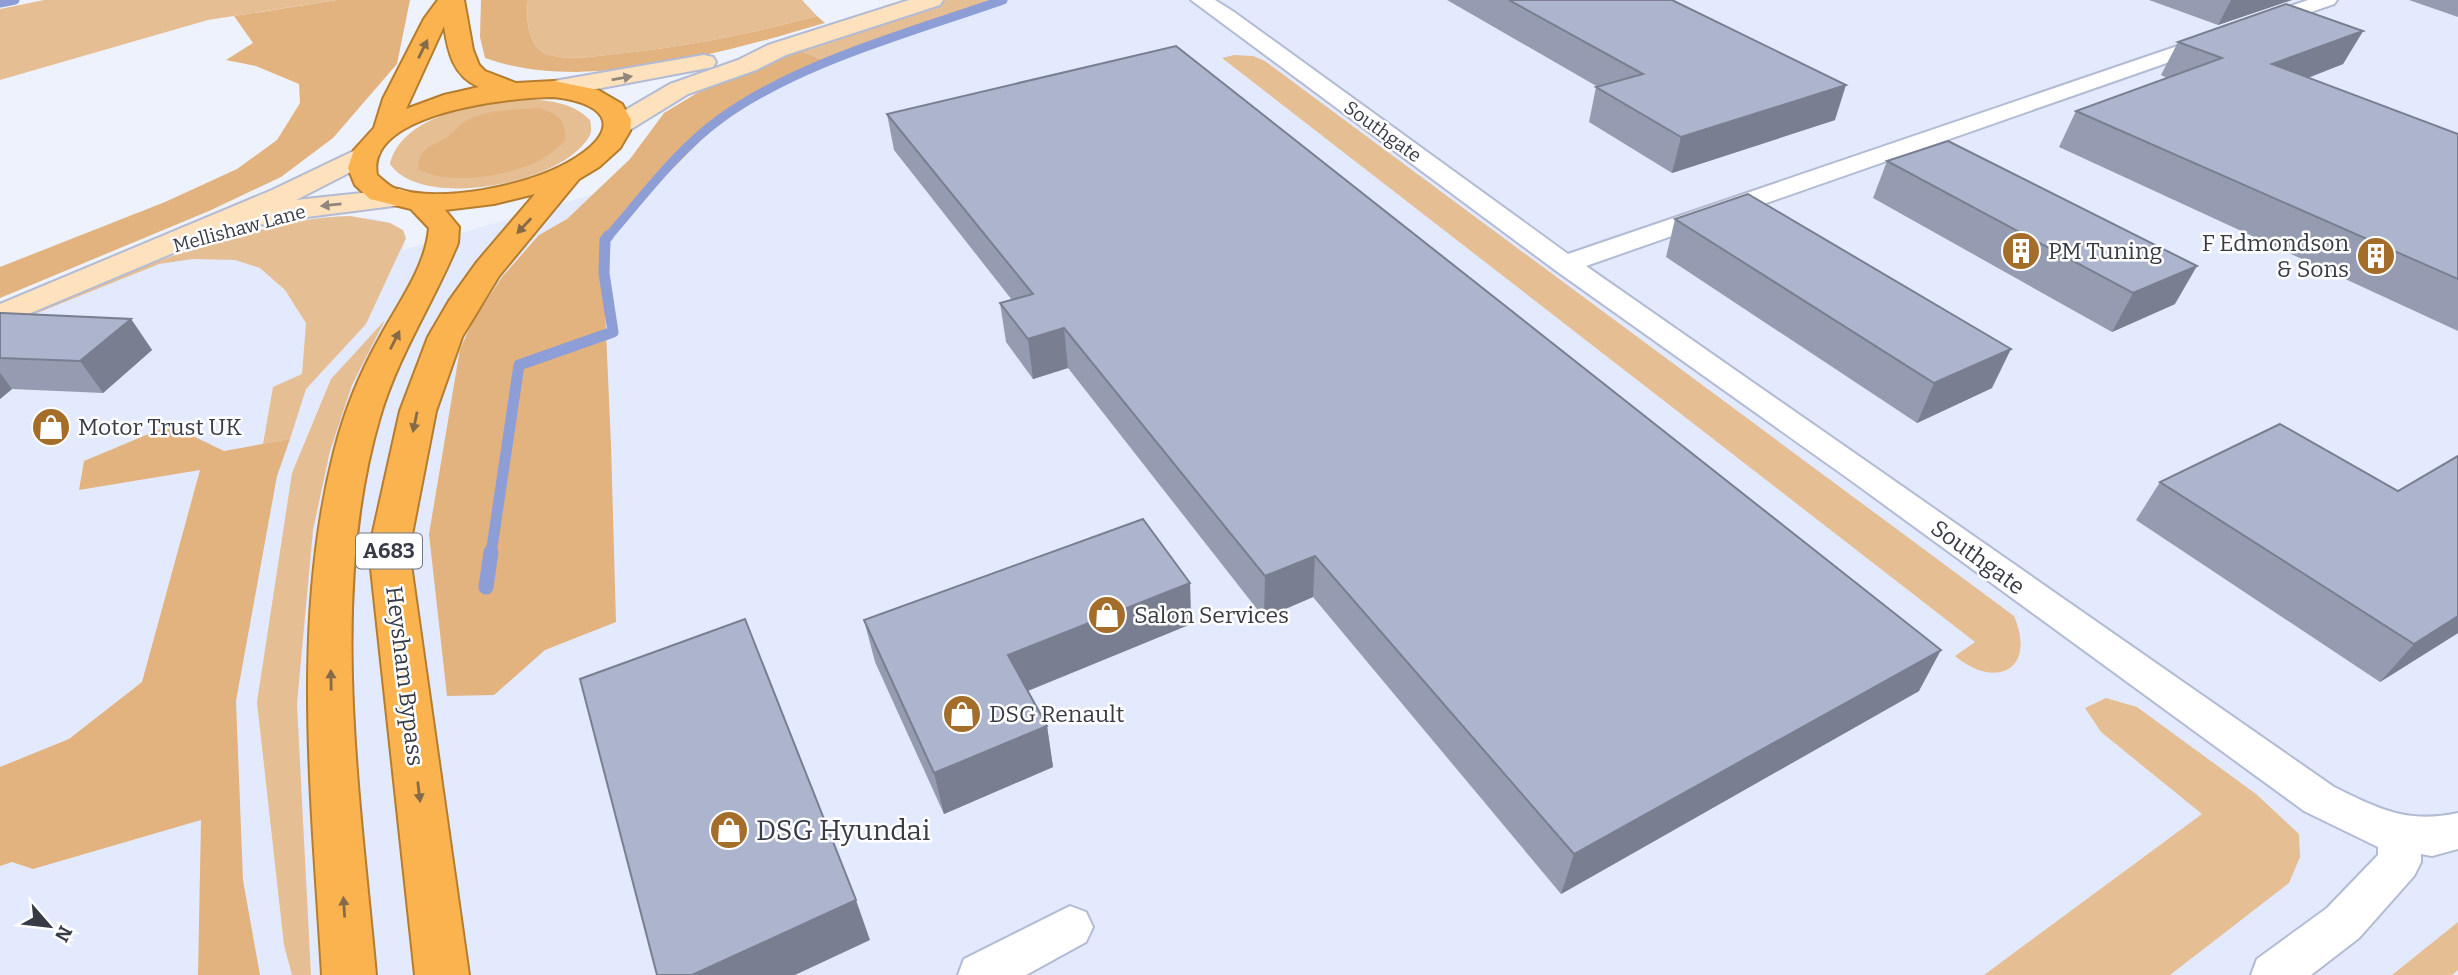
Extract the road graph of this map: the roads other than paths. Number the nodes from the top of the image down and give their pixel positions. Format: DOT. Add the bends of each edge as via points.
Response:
graph roads {
  1 [pos="452,0"];
  2 [pos="932,0"];
  3 [pos="1200,0"];
  4 [pos="2327,0"];
  5 [pos="777,50"];
  6 [pos="554,89"];
  7 [pos="512,90"];
  8 [pos="618,125"];
  9 [pos="386,132"];
  10 [pos="366,153"];
  11 [pos="568,174"];
  12 [pos="409,200"];
  13 [pos="162,249"];
  14 [pos="1565,264"];
  15 [pos="0,316"];
  16 [pos="2458,831"];
  17 [pos="2400,834"];
  18 [pos="1070,927"];
  19 [pos="349,975"];
  20 [pos="442,975"];
  21 [pos="981,975"];
  22 [pos="2274,975"];
  1 -- 7 [label="highway" via="460,51 468,69"];
  9 -- 1 [label="highway, one-way" via="396,99 436,19"];
  2 -- 5 [label="main road"];
  3 -- 14 [label="street, Southgate"];
  4 -- 14 [label="street"];
  6 -- 5 [label="main road, one-way"];
  5 -- 8 [label="main road" via="679,89"];
  6 -- 7 [label="highway"];
  6 -- 8 [label="highway" via="602,101 615,111"];
  7 -- 9 [label="highway" via="443,105"];
  8 -- 11 [label="highway, A683" via="612,141 595,158"];
  9 -- 10 [label="highway"];
  10 -- 12 [label="highway, A683" via="361,167 365,180 378,190"];
  10 -- 13 [label="main road, Mellishaw Lane"];
  11 -- 12 [label="highway, A683" via="496,197 456,202"];
  11 -- 20 [label="highway, Heysham Bypass / A683, one-way" via="488,269 445,337 418,411 389,550"];
  12 -- 13 [label="main road, Mellishaw Lane, one-way" via="297,209"];
  19 -- 12 [label="highway, A683, one-way" via="332,737 330,623 339,526 368,397 443,243 444,227"];
  13 -- 15 [label="main road, Mellishaw Lane"];
  14 -- 17 [label="street, Southgate" via="2319,799 2379,829"];
  16 -- 17 [label="street, Southgate" via="2432,837"];
  17 -- 22 [label="street" via="2399,862 2343,923"];
  18 -- 21 [label="street"];
}
